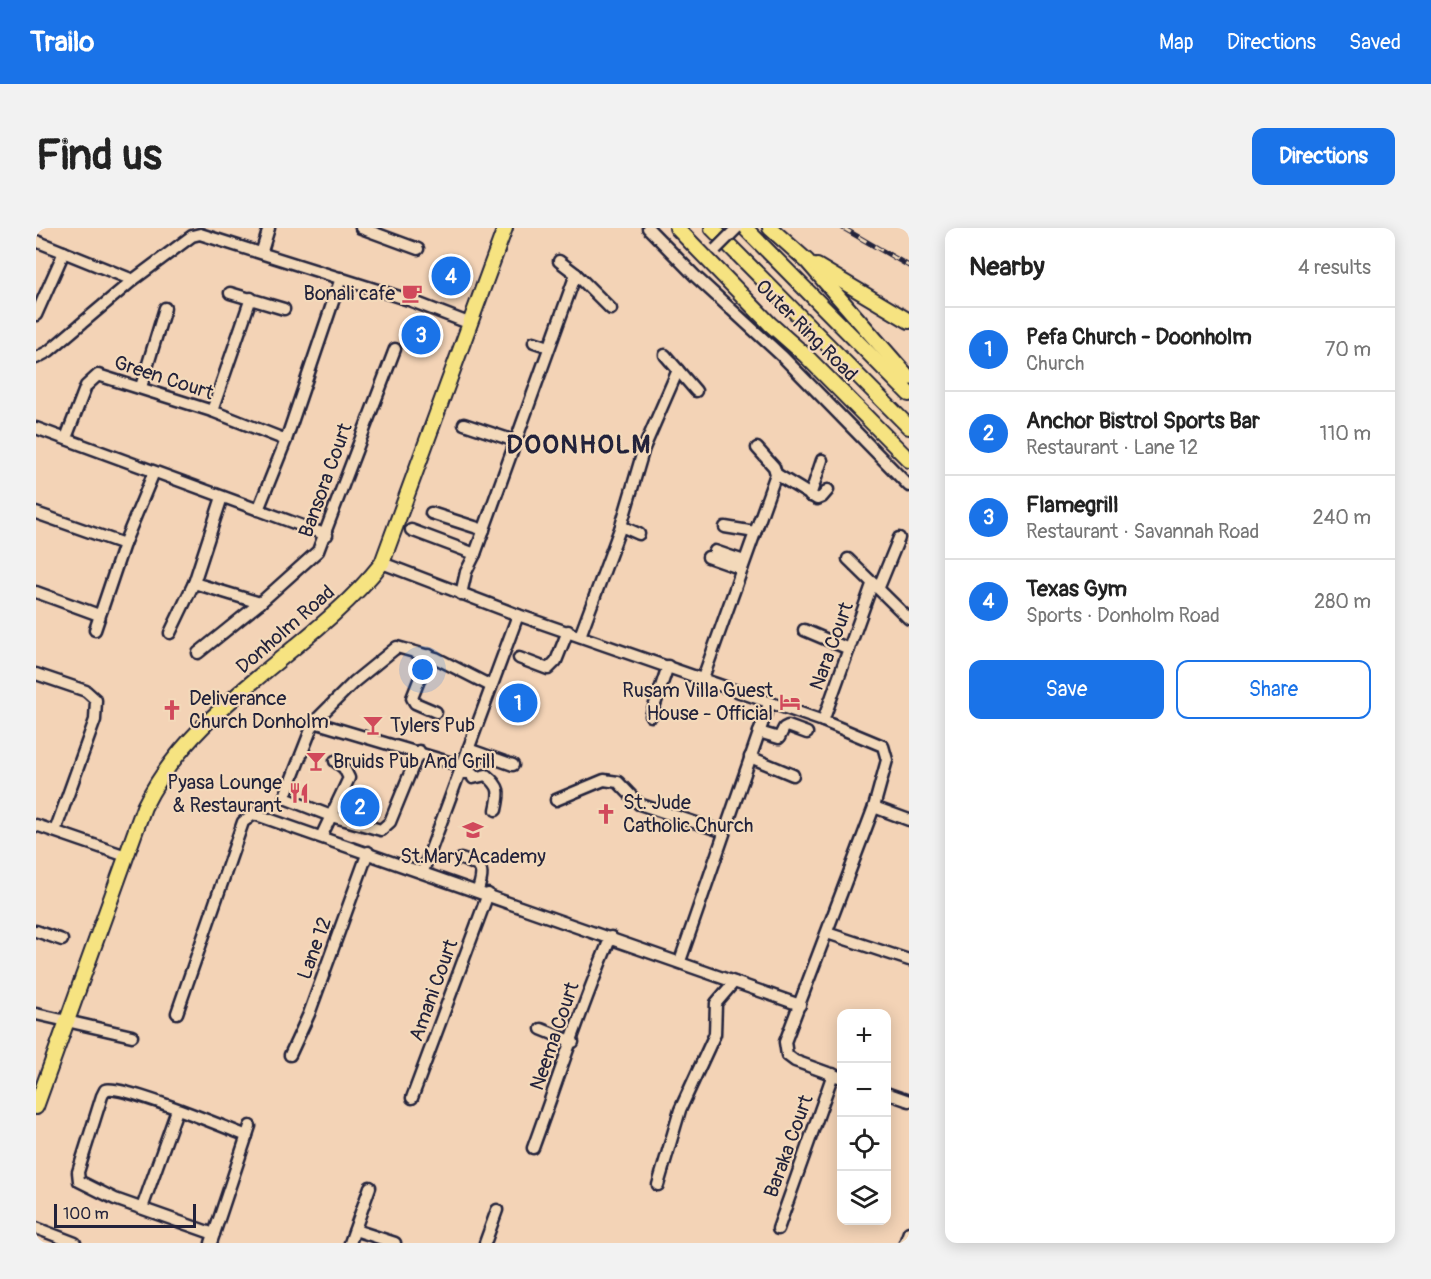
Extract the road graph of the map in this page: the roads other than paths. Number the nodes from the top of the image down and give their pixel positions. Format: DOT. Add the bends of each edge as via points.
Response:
graph roads {
  1 [pos="269,228"];
  2 [pos="361,228"];
  3 [pos="505,228"];
  4 [pos="648,228"];
  5 [pos="677,228"];
  6 [pos="712,228"];
  7 [pos="737,228"];
  8 [pos="745,228"];
  9 [pos="770,228"];
  10 [pos="36,241"];
  11 [pos="417,249"];
  12 [pos="64,252"];
  13 [pos="262,252"];
  14 [pos="712,253"];
  15 [pos="559,261"];
  16 [pos="807,261"];
  17 [pos="576,274"];
  18 [pos="341,278"];
  19 [pos="133,280"];
  20 [pos="230,293"];
  21 [pos="251,298"];
  22 [pos="165,308"];
  23 [pos="284,309"];
  24 [pos="611,309"];
  25 [pos="36,315"];
  26 [pos="909,321"];
  27 [pos="471,324"];
  28 [pos="534,342"];
  29 [pos="549,347"];
  30 [pos="395,349"];
  31 [pos="665,355"];
  32 [pos="36,358"];
  33 [pos="678,370"];
  34 [pos="909,378"];
  35 [pos="141,387"];
  36 [pos="696,391"];
  37 [pos="909,394"];
  38 [pos="212,411"];
  39 [pos="464,424"];
  40 [pos="909,427"];
  41 [pos="36,428"];
  42 [pos="66,438"];
  43 [pos="286,440"];
  44 [pos="515,441"];
  45 [pos="757,448"];
  46 [pos="822,460"];
  47 [pos="909,460"];
  48 [pos="154,472"];
  49 [pos="776,474"];
  50 [pos="909,486"];
  51 [pos="828,490"];
  52 [pos="810,496"];
  53 [pos="222,497"];
  54 [pos="258,510"];
  55 [pos="36,513"];
  56 [pos="431,513"];
  57 [pos="621,526"];
  58 [pos="725,527"];
  59 [pos="411,530"];
  60 [pos="483,530"];
  61 [pos="755,532"];
  62 [pos="639,534"];
  63 [pos="327,535"];
  64 [pos="899,538"];
  65 [pos="124,544"];
  66 [pos="475,554"];
  67 [pos="711,554"];
  68 [pos="848,559"];
  69 [pos="382,563"];
  70 [pos="743,565"];
  71 [pos="194,583"];
  72 [pos="876,585"];
  73 [pos="36,592"];
  74 [pos="461,594"];
  75 [pos="260,603"];
  76 [pos="99,615"];
  77 [pos="518,615"];
  78 [pos="909,619"];
  79 [pos="95,630"];
  80 [pos="804,630"];
  81 [pos="568,631"];
  82 [pos="170,633"];
  83 [pos="580,636"];
  84 [pos="849,649"];
  85 [pos="198,653"];
  86 [pos="429,655"];
  87 [pos="519,658"];
  88 [pos="668,666"];
  89 [pos="36,674"];
  90 [pos="703,678"];
  91 [pos="491,686"];
  92 [pos="769,704"];
  93 [pos="436,712"];
  94 [pos="651,716"];
  95 [pos="315,722"];
  96 [pos="823,722"];
  97 [pos="759,732"];
  98 [pos="807,733"];
  99 [pos="468,749"];
  100 [pos="419,751"];
  101 [pos="750,757"];
  102 [pos="335,761"];
  103 [pos="513,765"];
  104 [pos="461,770"];
  105 [pos="793,775"];
  106 [pos="556,800"];
  107 [pos="874,807"];
  108 [pos="496,810"];
  109 [pos="331,816"];
  110 [pos="909,820"];
  111 [pos="36,825"];
  112 [pos="55,831"];
  113 [pos="724,832"];
  114 [pos="322,835"];
  115 [pos="368,852"];
  116 [pos="126,856"];
  117 [pos="461,859"];
  118 [pos="423,871"];
  119 [pos="483,892"];
  120 [pos="36,931"];
  121 [pos="827,933"];
  122 [pos="611,937"];
  123 [pos="62,940"];
  124 [pos="909,960"];
  125 [pos="680,961"];
  126 [pos="734,982"];
  127 [pos="800,1005"];
  128 [pos="177,1013"];
  129 [pos="36,1014"];
  130 [pos="67,1023"];
  131 [pos="541,1029"];
  132 [pos="132,1036"];
  133 [pos="573,1042"];
  134 [pos="290,1055"];
  135 [pos="837,1076"];
  136 [pos="891,1095"];
  137 [pos="412,1098"];
  138 [pos="909,1101"];
  139 [pos="36,1107"];
  140 [pos="177,1110"];
  141 [pos="533,1148"];
  142 [pos="658,1185"];
  143 [pos="370,1187"];
  144 [pos="142,1208"];
  145 [pos="497,1210"];
  146 [pos="36,1228"];
  147 [pos="778,1229"];
  148 [pos="355,1230"];
  149 [pos="909,1232"];
  150 [pos="212,1239"];
  151 [pos="72,1243"];
  152 [pos="350,1243"];
  153 [pos="395,1243"];
  154 [pos="485,1243"];
  155 [pos="905,1243"];
  1 -- 13 [label="street"];
  2 -- 11 [label="street"];
  3 -- 27 [label="main road, Donholm Road"];
  4 -- 50 [label="street" via="783,357"];
  5 -- 14 [label="main road, Outer Ring Road"];
  6 -- 40 [label="main road, Outer Ring Road"];
  7 -- 14 [label="street, bridge"];
  8 -- 37 [label="main road, Outer Ring Road"];
  9 -- 16 [label="main road, Outer Ring Road"];
  10 -- 12 [label="street"];
  12 -- 19 [label="street"];
  12 -- 25 [label="street"];
  13 -- 18 [label="street"];
  13 -- 19 [label="street" via="200,234"];
  14 -- 47 [label="main road, Outer Ring Road" via="770,324"];
  15 -- 17 [label="street"];
  16 -- 26 [label="main road"];
  16 -- 34 [label="main road, Outer Ring Road"];
  17 -- 24 [label="street"];
  17 -- 29 [label="street"];
  18 -- 27 [label="street"];
  18 -- 43 [label="street"];
  19 -- 32 [label="street"];
  20 -- 21 [label="street"];
  21 -- 23 [label="street"];
  21 -- 38 [label="street"];
  22 -- 35 [label="street"];
  27 -- 69 [label="main road, Donholm Road"];
  28 -- 29 [label="street"];
  29 -- 44 [label="street"];
  30 -- 63 [label="street, Bansora Court" via="351,460"];
  31 -- 33 [label="street"];
  33 -- 36 [label="street"];
  33 -- 57 [label="street" via="644,448"];
  35 -- 38 [label="street, Green Court"];
  35 -- 42 [label="street, Green Court" via="106,376 91,379"];
  38 -- 43 [label="street, Green Court"];
  39 -- 44 [label="street"];
  41 -- 42 [label="street"];
  42 -- 48 [label="street"];
  43 -- 54 [label="street"];
  44 -- 60 [label="street"];
  45 -- 49 [label="street"];
  46 -- 52 [label="street"];
  48 -- 53 [label="street"];
  48 -- 65 [label="street"];
  49 -- 52 [label="street"];
  49 -- 61 [label="street"];
  51 -- 52 [label="street" via="817,499"];
  53 -- 54 [label="street"];
  53 -- 71 [label="street"];
  54 -- 63 [label="street"];
  55 -- 65 [label="street"];
  56 -- 60 [label="street"];
  57 -- 62 [label="street"];
  57 -- 83 [label="street"];
  58 -- 61 [label="street"];
  59 -- 66 [label="street"];
  60 -- 66 [label="street"];
  61 -- 70 [label="street"];
  63 -- 75 [label="street, Bansora Court" via="318,551"];
  64 -- 72 [label="street, Nara Court"];
  65 -- 76 [label="street"];
  66 -- 74 [label="street"];
  67 -- 70 [label="street"];
  68 -- 72 [label="street"];
  69 -- 74 [label="street"];
  69 -- 116 [label="main road, Donholm Road" via="357,592 223,708 168,764 144,807"];
  70 -- 90 [label="street"];
  71 -- 75 [label="street"];
  71 -- 82 [label="street"];
  72 -- 78 [label="street"];
  72 -- 84 [label="street, Nara Court"];
  73 -- 76 [label="street"];
  74 -- 77 [label="street"];
  75 -- 85 [label="street, Bansora Court"];
  76 -- 79 [label="street"];
  77 -- 81 [label="street"];
  77 -- 91 [label="street"];
  80 -- 84 [label="street"];
  81 -- 83 [label="street"];
  81 -- 87 [label="street" via="548,669"];
  83 -- 88 [label="street"];
  84 -- 96 [label="street, Nara Court"];
  86 -- 91 [label="street"];
  86 -- 93 [label="street" via="412,698"];
  86 -- 95 [label="street" via="397,647 354,682"];
  88 -- 90 [label="street"];
  88 -- 94 [label="street"];
  89 -- 112 [label="street" via="86,690 96,700 95,720"];
  90 -- 92 [label="street"];
  91 -- 99 [label="street"];
  92 -- 96 [label="street"];
  92 -- 97 [label="street"];
  95 -- 100 [label="street"];
  95 -- 109 [label="street" via="285,796"];
  96 -- 107 [label="street" via="879,743 885,749 887,760"];
  97 -- 98 [label="street" via="779,738 788,726"];
  97 -- 101 [label="street"];
  99 -- 103 [label="street"];
  99 -- 104 [label="street"];
  100 -- 104 [label="street"];
  100 -- 109 [label="street" via="390,822 381,830"];
  101 -- 105 [label="street"];
  101 -- 113 [label="street"];
  102 -- 109 [label="street" via="349,778"];
  104 -- 108 [label="street" via="472,773 473,778 486,775 497,783 500,791"];
  104 -- 118 [label="street"];
  106 -- 113 [label="street" via="604,780 618,782 639,804"];
  107 -- 110 [label="street"];
  107 -- 121 [label="street"];
  109 -- 114 [label="street"];
  111 -- 112 [label="street"];
  112 -- 116 [label="street"];
  113 -- 125 [label="street"];
  114 -- 115 [label="street"];
  114 -- 128 [label="street" via="260,814 246,818"];
  115 -- 118 [label="street"];
  115 -- 134 [label="street, Lane 12" via="309,1014"];
  116 -- 130 [label="main road, Donholm Road"];
  117 -- 119 [label="street" via="481,870"];
  118 -- 119 [label="street"];
  119 -- 122 [label="street"];
  119 -- 137 [label="street, Amani Court"];
  120 -- 123 [label="street"];
  121 -- 124 [label="street"];
  121 -- 127 [label="street"];
  122 -- 125 [label="street"];
  122 -- 133 [label="street, Neema Court" via="589,988"];
  125 -- 126 [label="street"];
  126 -- 127 [label="street"];
  126 -- 142 [label="street" via="716,1003 715,1034 680,1110"];
  127 -- 135 [label="street" via="785,1042 787,1055"];
  129 -- 130 [label="street"];
  130 -- 132 [label="street"];
  130 -- 139 [label="main road, Donholm Road"];
  131 -- 133 [label="street"];
  133 -- 141 [label="street, Neema Court"];
  135 -- 147 [label="street, Baraka Court"];
  136 -- 138 [label="street"];
  140 -- 144 [label="street"];
  140 -- 144 [label="street" via="112,1088 102,1096 77,1177 84,1186"];
  140 -- 150 [label="street" via="249,1131"];
  143 -- 148 [label="street"];
  144 -- 150 [label="street"];
  145 -- 154 [label="street"];
  146 -- 151 [label="street"];
  148 -- 152 [label="street"];
  148 -- 153 [label="street"];
  149 -- 155 [label="street"];
}
